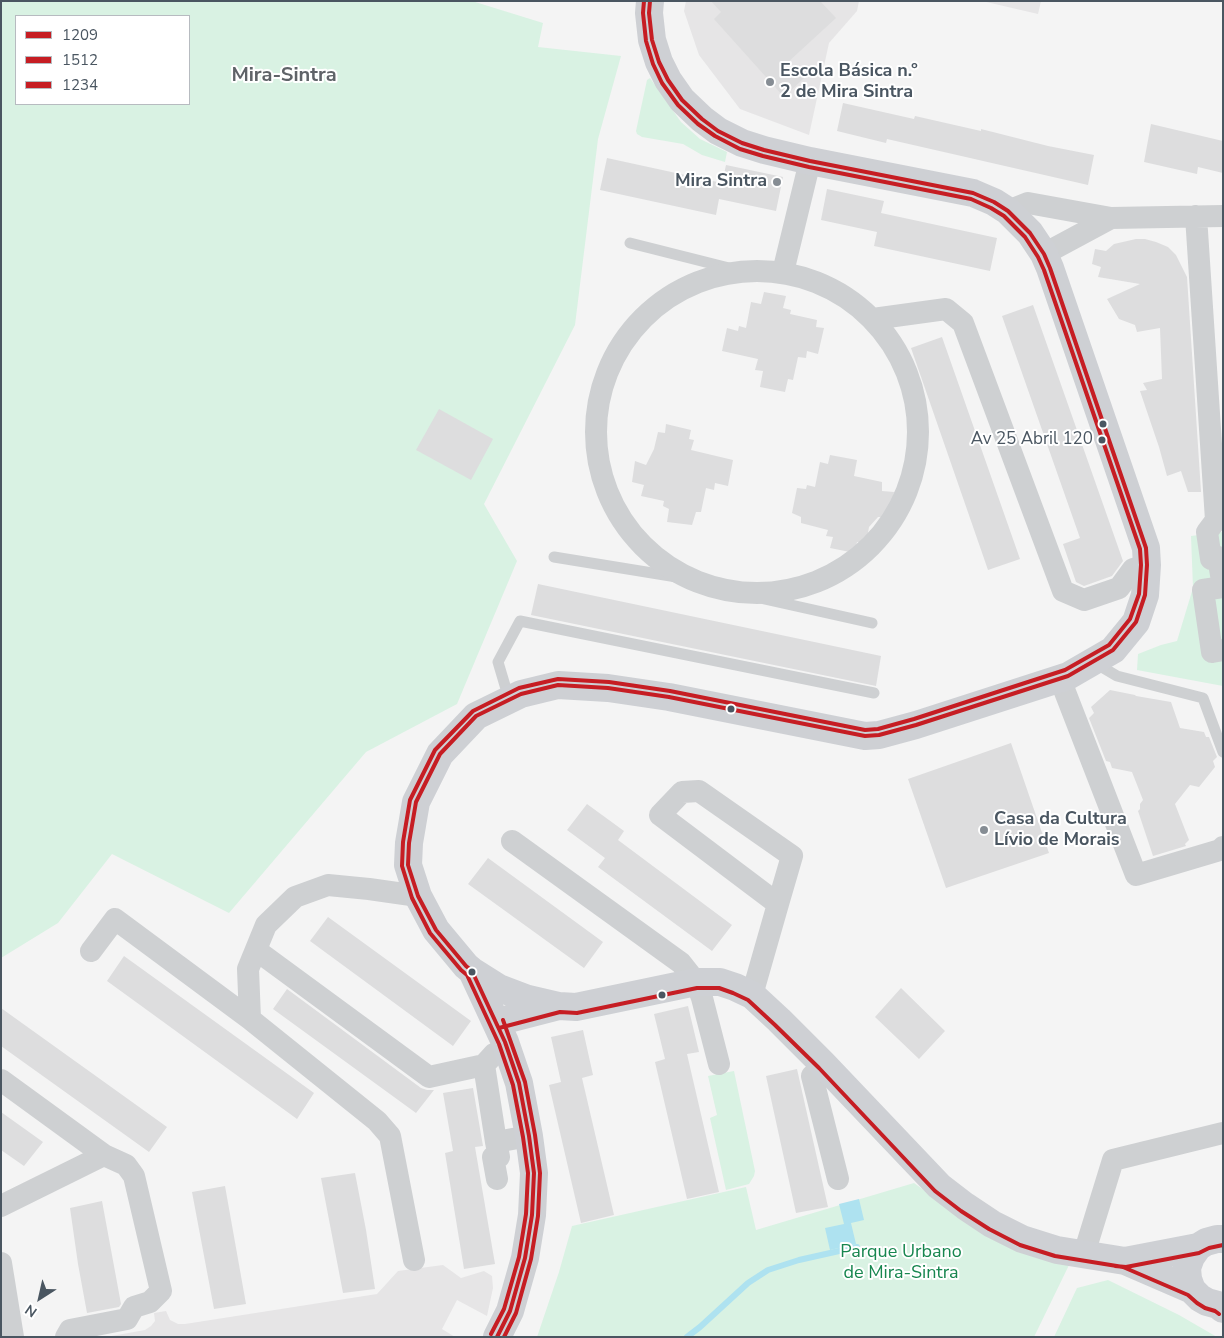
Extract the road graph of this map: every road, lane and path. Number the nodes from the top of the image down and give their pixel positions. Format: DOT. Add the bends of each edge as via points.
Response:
graph roads {
  1 [pos="650,1"];
  2 [pos="810,161"];
  3 [pos="1008,211"];
  4 [pos="1196,216"];
  5 [pos="1223,216"];
  6 [pos="1111,218"];
  7 [pos="630,243"];
  8 [pos="1044,254"];
  9 [pos="741,271"];
  10 [pos="783,272"];
  11 [pos="873,319"];
  12 [pos="554,557"];
  13 [pos="1147,565"];
  14 [pos="690,579"];
  15 [pos="733,592"];
  16 [pos="872,623"];
  17 [pos="1223,650"];
  18 [pos="1094,662"];
  19 [pos="1060,679"];
  20 [pos="874,693"];
  21 [pos="509,699"];
  22 [pos="1223,752"];
  23 [pos="512,841"];
  24 [pos="1223,847"];
  25 [pos="418,896"];
  26 [pos="778,904"];
  27 [pos="91,950"];
  28 [pos="256,950"];
  29 [pos="472,971"];
  30 [pos="696,982"];
  31 [pos="752,995"];
  32 [pos="559,1006"];
  33 [pos="250,1019"];
  34 [pos="501,1032"];
  35 [pos="719,1064"];
  36 [pos="484,1065"];
  37 [pos="812,1076"];
  38 [pos="1,1080"];
  39 [pos="1223,1132"];
  40 [pos="529,1136"];
  41 [pos="496,1142"];
  42 [pos="104,1155"];
  43 [pos="497,1179"];
  44 [pos="838,1179"];
  45 [pos="1,1206"];
  46 [pos="1210,1244"];
  47 [pos="1084,1254"];
  48 [pos="414,1260"];
  49 [pos="1125,1261"];
  50 [pos="1,1263"];
  51 [pos="1192,1290"];
  52 [pos="1221,1306"];
  53 [pos="13,1337"];
  54 [pos="66,1337"];
  55 [pos="497,1337"];
  1 -- 2 [label="street" via="652,40 659,62 682,100 718,131 742,143"];
  2 -- 3 [label="street" via="973,194"];
  2 -- 10 [label="street"];
  3 -- 6 [label="street" via="1028,203"];
  3 -- 8 [label="street" via="1030,233"];
  4 -- 5 [label="street"];
  4 -- 6 [label="street"];
  4 -- 17 [label="street" via="1216,520 1207,532 1211,558 1218,557 1223,587 1203,590 1212,652"];
  6 -- 8 [label="street"];
  7 -- 9 [label="lane"];
  8 -- 13 [label="street" via="1146,548"];
  9 -- 10 [label="street"];
  9 -- 14 [label="street" via="703,279 668,296 638,321 616,353 597,405 598,460 616,512 651,554"];
  10 -- 11 [label="street" via="832,288"];
  11 -- 13 [label="street" via="946,309 963,324 1063,591 1084,600 1118,588 1133,569"];
  11 -- 15 [label="street" via="901,358 917,404 918,452 905,499 879,539 845,569 813,584 778,593"];
  12 -- 14 [label="lane"];
  13 -- 18 [label="street" via="1145,595 1136,622 1113,650"];
  14 -- 15 [label="street"];
  15 -- 16 [label="lane"];
  18 -- 19 [label="street"];
  18 -- 22 [label="lane" via="1117,676 1203,698"];
  19 -- 21 [label="street" via="916,725 865,736 608,688 558,686"];
  19 -- 24 [label="street" via="1136,875"];
  20 -- 21 [label="lane" via="520,621 498,662"];
  21 -- 25 [label="street" via="476,716 440,754 416,802 408,866"];
  23 -- 30 [label="street" via="681,963"];
  25 -- 28 [label="street" via="328,885 295,897 266,925"];
  25 -- 29 [label="street" via="436,930"];
  26 -- 26 [label="street" via="792,856 700,790 682,792 660,815"];
  26 -- 31 [label="street"];
  27 -- 33 [label="street" via="114,919"];
  28 -- 33 [label="street" via="248,969"];
  28 -- 36 [label="street" via="429,1077"];
  29 -- 32 [label="street" via="500,988"];
  29 -- 34 [label="street"];
  30 -- 31 [label="street" via="720,982"];
  30 -- 32 [label="street" via="576,1007"];
  30 -- 35 [label="street"];
  31 -- 47 [label="street" via="939,1186 992,1224 1022,1239"];
  32 -- 34 [label="street"];
  33 -- 48 [label="street" via="377,1120 390,1136"];
  34 -- 36 [label="street"];
  34 -- 40 [label="street" via="519,1083"];
  36 -- 41 [label="street"];
  37 -- 44 [label="street"];
  38 -- 42 [label="street"];
  39 -- 47 [label="street" via="1112,1160"];
  40 -- 41 [label="street"];
  40 -- 55 [label="street" via="534,1173 530,1232 510,1311"];
  41 -- 43 [label="street" via="499,1157 493,1157"];
  42 -- 45 [label="street"];
  42 -- 54 [label="street" via="126,1164 134,1176 161,1291 150,1302 134,1307 127,1319 70,1330"];
  46 -- 49 [label="street"];
  46 -- 51 [label="street" via="1191,1257 1187,1268"];
  47 -- 49 [label="street"];
  49 -- 51 [label="street"];
  50 -- 53 [label="street"];
  51 -- 52 [label="street" via="1207,1302"];
}
